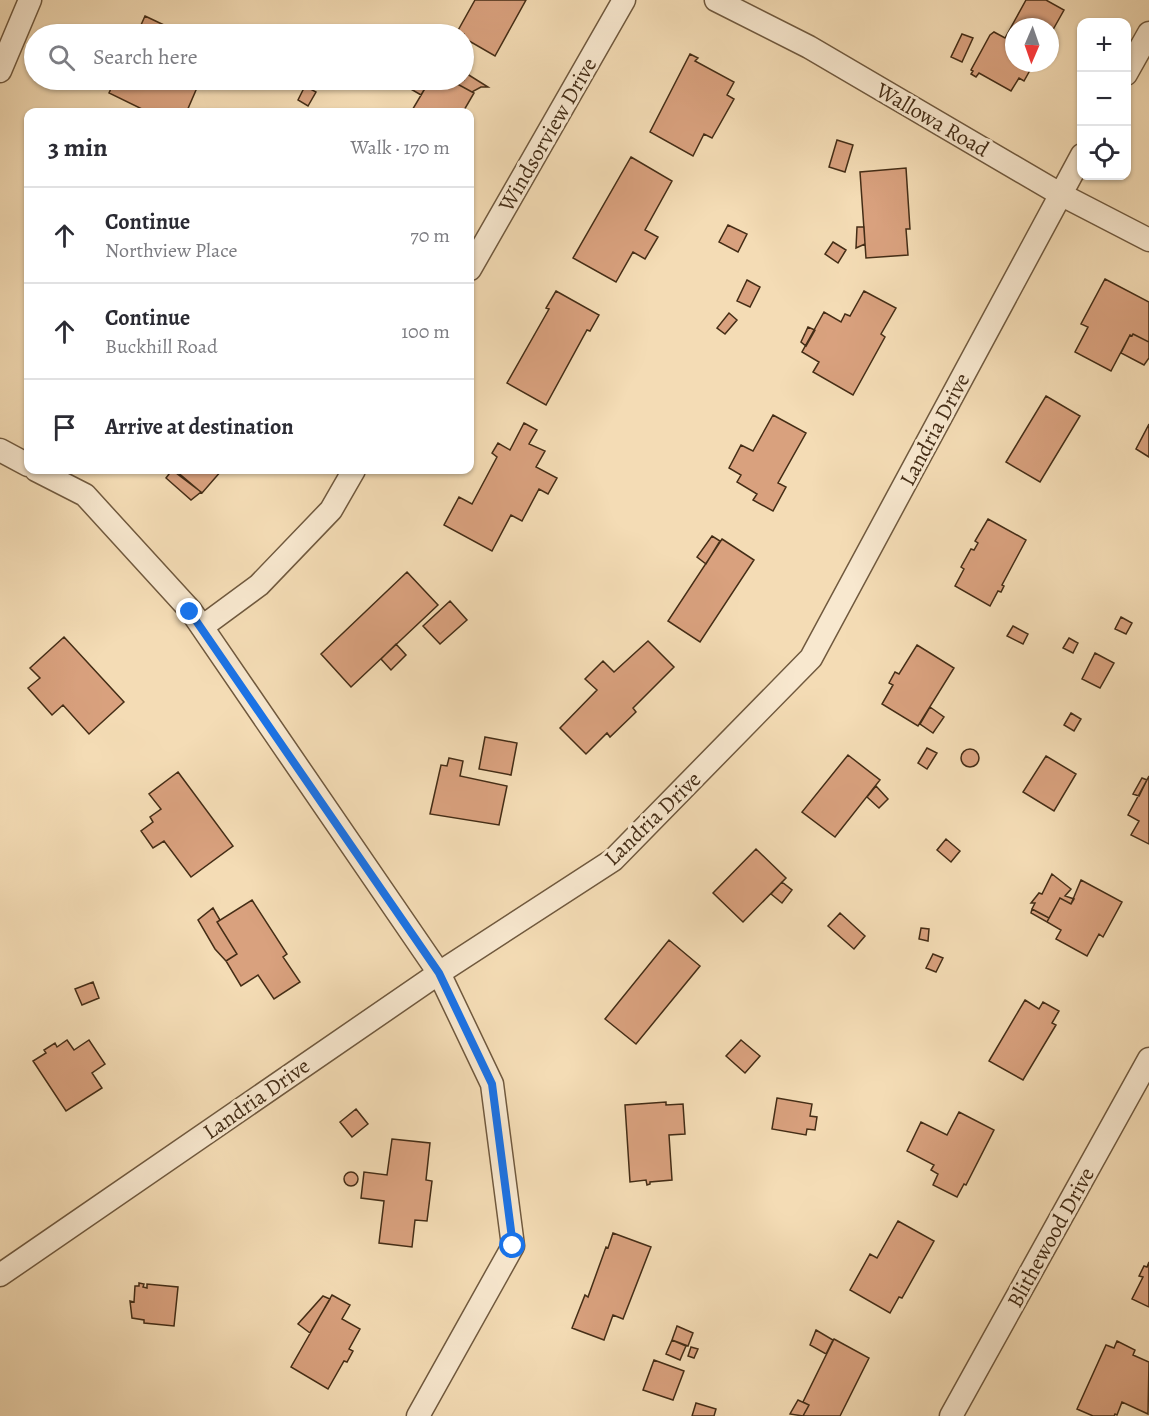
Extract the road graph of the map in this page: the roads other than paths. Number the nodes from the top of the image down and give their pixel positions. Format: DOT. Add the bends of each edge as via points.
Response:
graph roads {
  1 [pos="30,0"];
  2 [pos="624,0"];
  3 [pos="716,0"];
  4 [pos="1149,33"];
  5 [pos="0,71"];
  6 [pos="1127,72"];
  7 [pos="1077,164"];
  8 [pos="1060,194"];
  9 [pos="1149,240"];
  10 [pos="474,262"];
  11 [pos="0,450"];
  12 [pos="24,463"];
  13 [pos="44,474"];
  14 [pos="352,474"];
  15 [pos="201,627"];
  16 [pos="439,973"];
  17 [pos="1149,1059"];
  18 [pos="0,1275"];
  19 [pos="418,1416"];
  20 [pos="951,1416"];
  1 -- 5 [label="street"];
  2 -- 10 [label="street, Windsorview Drive"];
  3 -- 8 [label="street, Wallowa Road" via="809,47"];
  4 -- 6 [label="street"];
  7 -- 8 [label="street, Landria Drive"];
  8 -- 9 [label="street, Wallowa Road"];
  8 -- 16 [label="street, Landria Drive" via="811,658 613,860"];
  11 -- 12 [label="street"];
  13 -- 15 [label="street" via="85,495"];
  14 -- 15 [label="street" via="331,510 259,585"];
  15 -- 16 [label="street"];
  16 -- 18 [label="street, Landria Drive"];
  16 -- 19 [label="street" via="492,1084 513,1246"];
  17 -- 20 [label="street, Blithewood Drive"];
}
